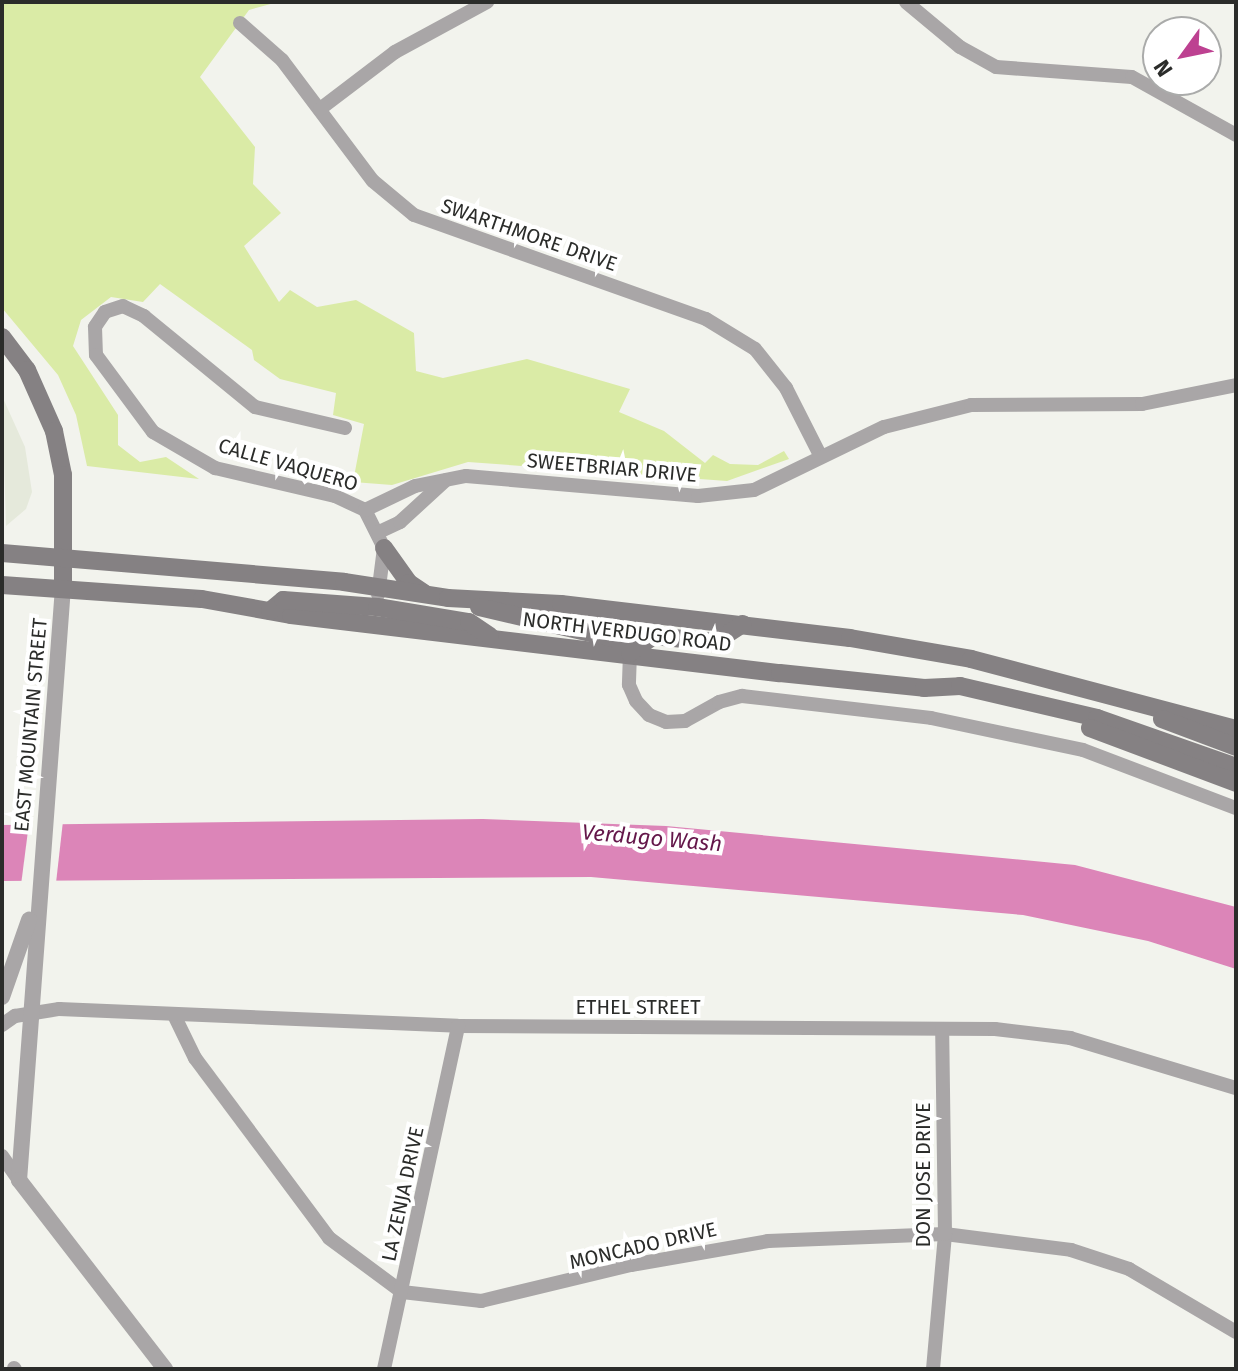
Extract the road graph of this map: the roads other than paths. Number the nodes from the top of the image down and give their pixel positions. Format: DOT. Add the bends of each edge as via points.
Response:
graph roads {
  1 [pos="487,2"];
  2 [pos="906,2"];
  3 [pos="240,23"];
  4 [pos="320,109"];
  5 [pos="1236,135"];
  6 [pos="2,337"];
  7 [pos="1236,385"];
  8 [pos="345,428"];
  9 [pos="820,455"];
  10 [pos="446,480"];
  11 [pos="365,510"];
  12 [pos="381,540"];
  13 [pos="2,553"];
  14 [pos="63,556"];
  15 [pos="2,585"];
  16 [pos="379,586"];
  17 [pos="63,587"];
  18 [pos="426,594"];
  19 [pos="448,598"];
  20 [pos="377,607"];
  21 [pos="270,611"];
  22 [pos="743,624"];
  23 [pos="494,638"];
  24 [pos="630,653"];
  25 [pos="1070,684"];
  26 [pos="924,688"];
  27 [pos="1236,729"];
  28 [pos="1236,747"];
  29 [pos="1236,767"];
  30 [pos="1236,783"];
  31 [pos="1236,808"];
  32 [pos="37,887"];
  33 [pos="2,997"];
  34 [pos="33,1011"];
  35 [pos="174,1015"];
  36 [pos="2,1025"];
  37 [pos="458,1026"];
  38 [pos="942,1029"];
  39 [pos="1236,1088"];
  40 [pos="2,1156"];
  41 [pos="19,1180"];
  42 [pos="945,1234"];
  43 [pos="402,1292"];
  44 [pos="1236,1332"];
  45 [pos="165,1369"];
  46 [pos="384,1369"];
  47 [pos="933,1369"];
  1 -- 4 [label="street" via="395,52"];
  2 -- 5 [label="street" via="960,47 996,67 1132,77"];
  3 -- 4 [label="street, SWARTHMORE DRIVE" via="282,60"];
  4 -- 9 [label="street, SWARTHMORE DRIVE" via="373,181 414,215 706,319 755,349 786,388"];
  6 -- 14 [label="main road, EAST MOUNTAIN STREET" via="27,370 54,431 63,475"];
  7 -- 9 [label="street, SWEETBRIAR DRIVE" via="1142,404 971,405 884,427"];
  8 -- 11 [label="street, CALLE VAQUERO" via="255,407 144,316 123,306 105,312 95,327 96,355 153,432 215,468 335,496"];
  9 -- 10 [label="street, SWEETBRIAR DRIVE" via="754,490 698,496 466,476"];
  10 -- 11 [label="street, SWEETBRIAR DRIVE" via="415,486"];
  10 -- 12 [label="street"];
  11 -- 12 [label="street, CALLE VAQUERO"];
  12 -- 16 [label="street"];
  12 -- 18 [label="main road" via="409,583"];
  13 -- 14 [label="main road, NORTH VERDUGO ROAD"];
  14 -- 16 [label="main road, NORTH VERDUGO ROAD"];
  14 -- 17 [label="main road, EAST MOUNTAIN STREET"];
  15 -- 17 [label="main road, NORTH VERDUGO ROAD"];
  16 -- 18 [label="main road, NORTH VERDUGO ROAD"];
  16 -- 20 [label="street"];
  17 -- 21 [label="main road, NORTH VERDUGO ROAD" via="202,599"];
  17 -- 32 [label="street, EAST MOUNTAIN STREET"];
  18 -- 19 [label="main road, NORTH VERDUGO ROAD"];
  19 -- 22 [label="main road, NORTH VERDUGO ROAD"];
  19 -- 24 [label="main road" via="616,639"];
  20 -- 21 [label="main road" via="283,600"];
  20 -- 23 [label="main road" via="469,622"];
  21 -- 23 [label="main road, NORTH VERDUGO ROAD"];
  22 -- 24 [label="main road" via="715,642 653,636"];
  22 -- 25 [label="main road, NORTH VERDUGO ROAD" via="913,647"];
  23 -- 24 [label="main road, NORTH VERDUGO ROAD"];
  24 -- 26 [label="main road, NORTH VERDUGO ROAD"];
  24 -- 31 [label="street" via="629,685 636,701 649,715 666,722 685,721 742,696 931,718 1083,750"];
  25 -- 27 [label="main road, NORTH VERDUGO ROAD"];
  25 -- 28 [label="main road"];
  26 -- 29 [label="main road, NORTH VERDUGO ROAD" via="960,686 1097,718"];
  26 -- 30 [label="main road" via="1085,726"];
  32 -- 33 [label="street"];
  32 -- 34 [label="street, EAST MOUNTAIN STREET"];
  34 -- 35 [label="street, ETHEL STREET"];
  34 -- 36 [label="street"];
  34 -- 41 [label="street, EAST MOUNTAIN STREET"];
  35 -- 37 [label="street, ETHEL STREET"];
  35 -- 43 [label="street, MONCADO DRIVE" via="195,1058 329,1238"];
  37 -- 38 [label="street, ETHEL STREET"];
  37 -- 43 [label="street, LA ZENJA DRIVE"];
  38 -- 39 [label="street, ETHEL STREET" via="1070,1038"];
  38 -- 42 [label="street, DON JOSE DRIVE"];
  40 -- 41 [label="street"];
  41 -- 45 [label="street"];
  42 -- 43 [label="street, MONCADO DRIVE" via="768,1241 644,1262 481,1301"];
  42 -- 44 [label="street, MONCADO DRIVE" via="1071,1250 1129,1269"];
  42 -- 47 [label="street, DON JOSE DRIVE"];
  43 -- 46 [label="street, LA ZENJA DRIVE"];
}
